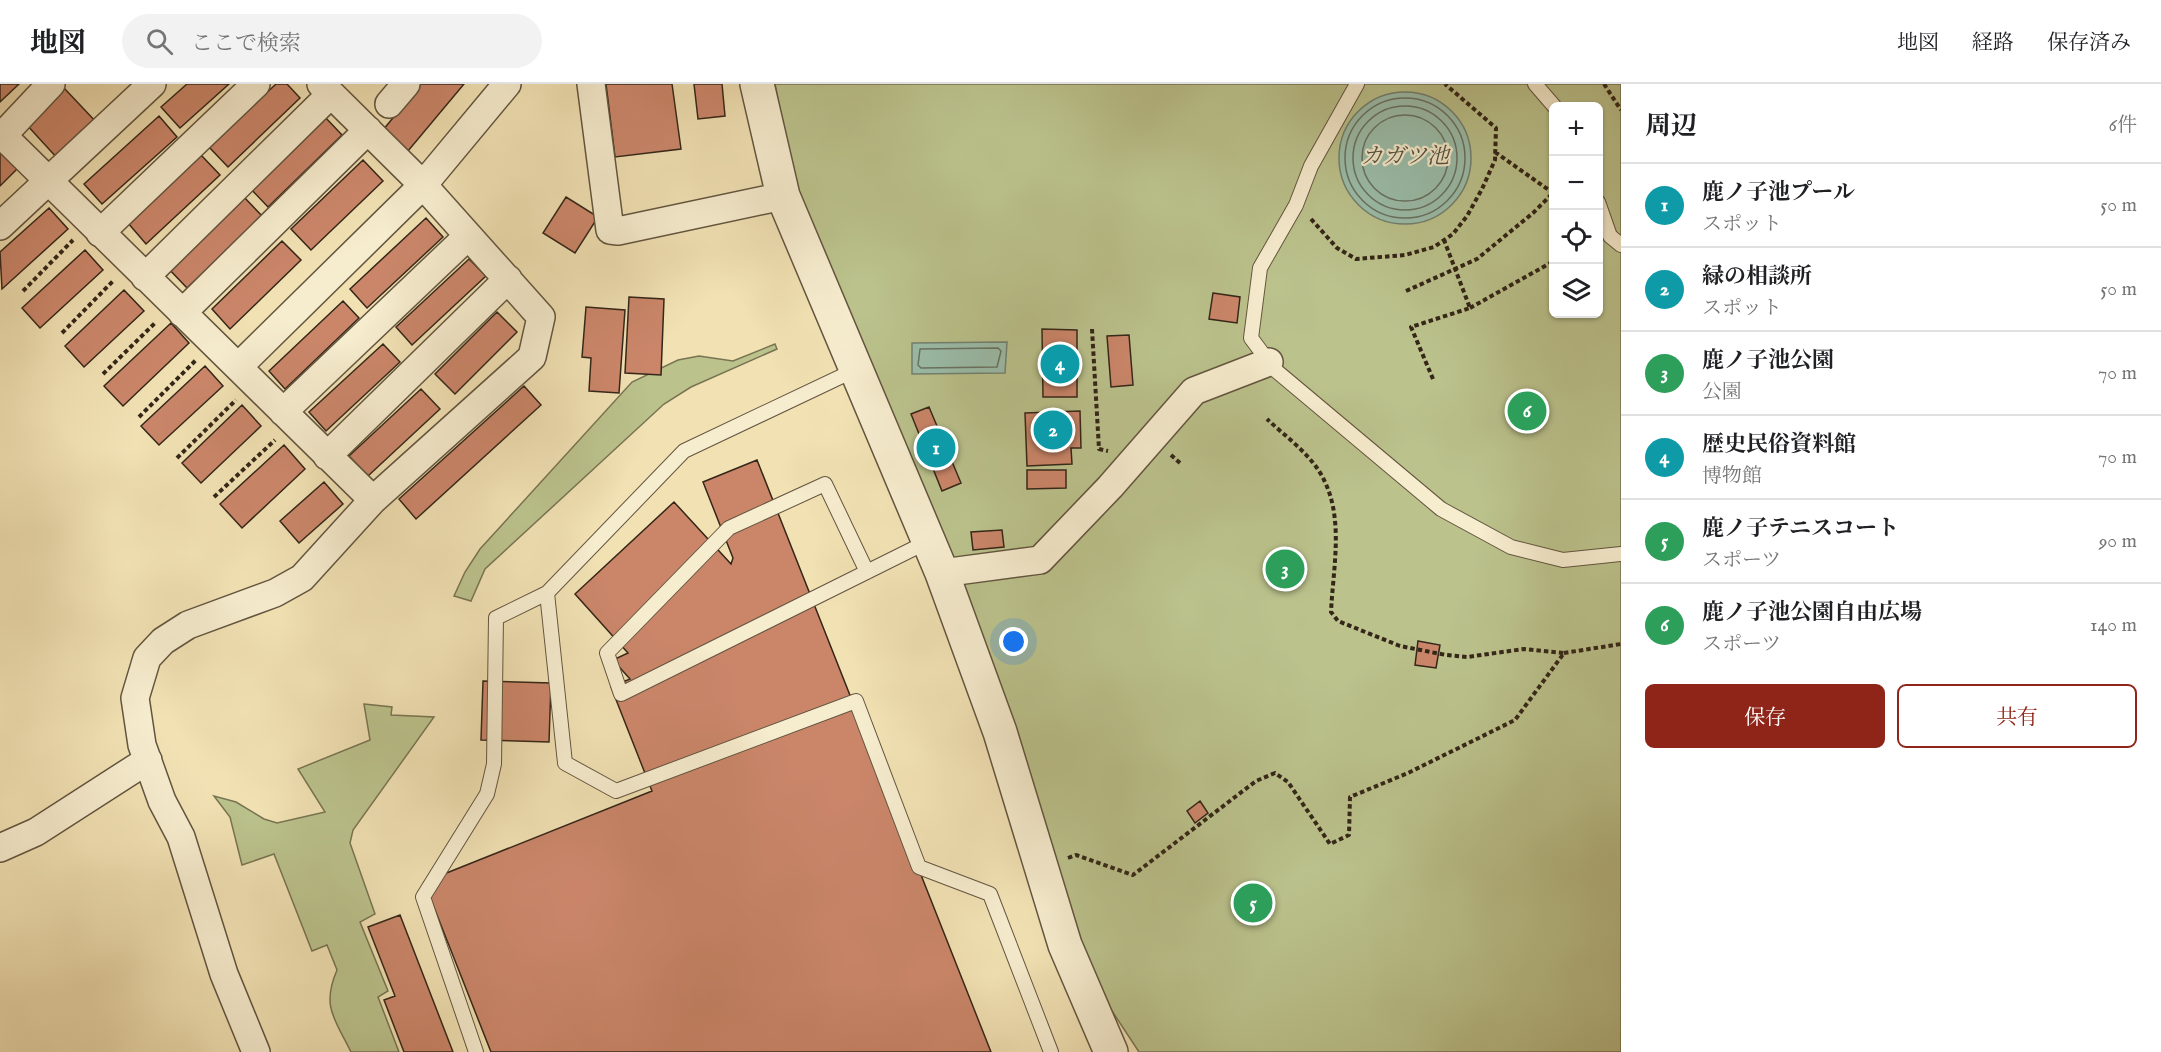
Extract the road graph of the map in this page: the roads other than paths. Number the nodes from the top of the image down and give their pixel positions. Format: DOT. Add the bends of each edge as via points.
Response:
graph roads {
  1 [pos="51,84"];
  2 [pos="152,84"];
  3 [pos="256,84"];
  4 [pos="507,84"];
  5 [pos="591,84"];
  6 [pos="757,84"];
  7 [pos="1357,84"];
  8 [pos="1535,84"];
  9 [pos="326,89"];
  10 [pos="1551,102"];
  11 [pos="368,130"];
  12 [pos="1,135"];
  13 [pos="47,182"];
  14 [pos="423,185"];
  15 [pos="783,196"];
  16 [pos="1602,210"];
  17 [pos="0,226"];
  18 [pos="95,228"];
  19 [pos="468,236"];
  20 [pos="1621,245"];
  21 [pos="138,270"];
  22 [pos="507,279"];
  23 [pos="178,309"];
  24 [pos="1269,362"];
  25 [pos="862,367"];
  26 [pos="245,375"];
  27 [pos="288,417"];
  28 [pos="327,456"];
  29 [pos="373,501"];
  30 [pos="929,541"];
  31 [pos="1621,554"];
  32 [pos="867,572"];
  33 [pos="942,573"];
  34 [pos="548,593"];
  35 [pos="148,760"];
  36 [pos="0,849"];
  37 [pos="256,1052"];
  38 [pos="476,1052"];
  39 [pos="1052,1052"];
  40 [pos="1111,1052"];
  1 -- 12 [label="street"];
  2 -- 13 [label="street"];
  3 -- 18 [label="street"];
  4 -- 14 [label="street"];
  5 -- 15 [label="street" via="610,230"];
  6 -- 15 [label="street"];
  7 -- 24 [label="lane" via="1260,268 1251,338"];
  8 -- 10 [label="lane"];
  9 -- 11 [label="street"];
  9 -- 21 [label="street"];
  11 -- 14 [label="street"];
  11 -- 23 [label="street"];
  12 -- 13 [label="street"];
  13 -- 17 [label="street"];
  13 -- 18 [label="street"];
  14 -- 19 [label="street"];
  14 -- 26 [label="street"];
  15 -- 25 [label="street"];
  16 -- 20 [label="lane" via="1610,236"];
  18 -- 21 [label="street"];
  19 -- 22 [label="street"];
  19 -- 27 [label="street"];
  21 -- 23 [label="street"];
  22 -- 28 [label="street"];
  22 -- 29 [label="street" via="541,317 532,357"];
  23 -- 26 [label="street"];
  24 -- 31 [label="lane" via="1441,509 1511,547 1563,560"];
  24 -- 33 [label="street" via="1194,391 1040,561"];
  25 -- 30 [label="street"];
  25 -- 34 [label="lane" via="684,451"];
  26 -- 27 [label="street"];
  27 -- 28 [label="street"];
  28 -- 29 [label="street"];
  29 -- 35 [label="street" via="302,578 275,593 188,625 163,641 147,658 135,698"];
  30 -- 32 [label="lane"];
  30 -- 33 [label="street"];
  32 -- 32 [label="lane" via="632,688 621,694 607,653 729,528 825,483"];
  33 -- 40 [label="street" via="1000,732 1065,945"];
  34 -- 38 [label="lane" via="496,618 494,764 487,794 423,897"];
  34 -- 39 [label="lane" via="565,763 616,791 856,701 920,867 990,894"];
  35 -- 36 [label="street" via="36,832"];
  35 -- 37 [label="street" via="162,801 181,837 224,974"];
}
